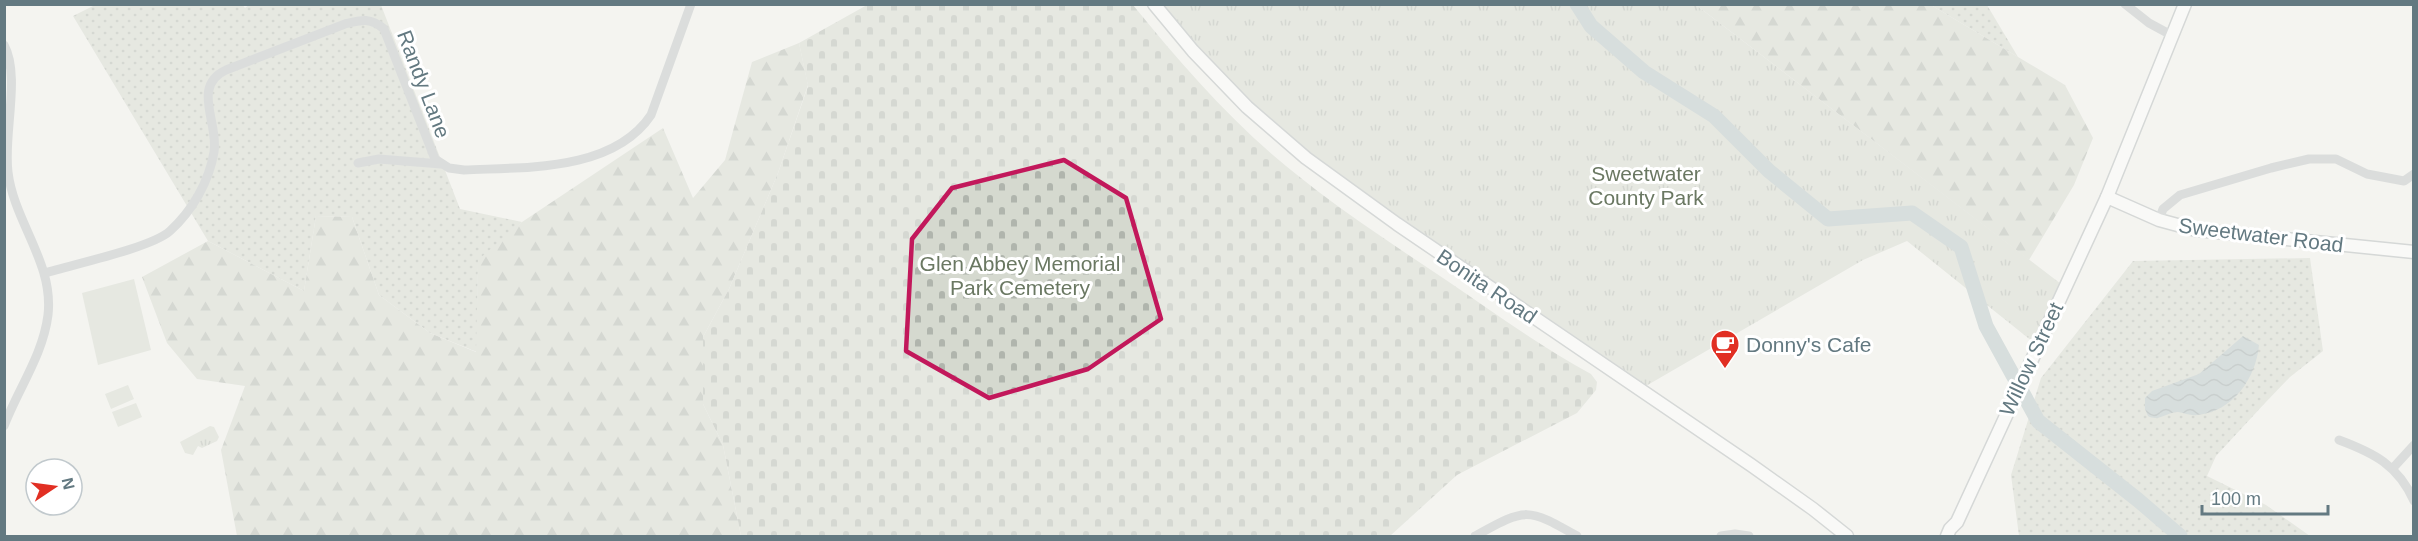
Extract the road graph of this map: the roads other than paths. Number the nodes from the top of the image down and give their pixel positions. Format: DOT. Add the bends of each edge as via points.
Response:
graph roads {
  1 [pos="692,4"];
  2 [pos="1154,4"];
  3 [pos="2125,4"];
  4 [pos="2185,4"];
  5 [pos="2173,36"];
  6 [pos="4,45"];
  7 [pos="6,146"];
  8 [pos="358,163"];
  9 [pos="443,164"];
  10 [pos="2414,174"];
  11 [pos="2107,197"];
  12 [pos="2159,220"];
  13 [pos="2414,252"];
  14 [pos="45,273"];
  15 [pos="4,426"];
  16 [pos="2339,440"];
  17 [pos="2414,445"];
  18 [pos="2393,468"];
  19 [pos="2414,501"];
  20 [pos="1957,522"];
  21 [pos="1475,537"];
  22 [pos="1577,537"];
  23 [pos="1721,537"];
  24 [pos="1749,537"];
  25 [pos="1847,537"];
  26 [pos="1947,537"];
  27 [pos="1956,537"];
  1 -- 9 [label="street, Randy Lane" via="651,114 634,133 614,146 560,165 464,170"];
  2 -- 25 [label="main road, Bonita Road" via="1247,107 1306,158 1751,465"];
  3 -- 5 [label="street"];
  4 -- 5 [label="main road"];
  5 -- 11 [label="main road"];
  6 -- 7 [label="street" via="11,68"];
  7 -- 14 [label="street" via="11,187"];
  8 -- 9 [label="street" via="379,159"];
  9 -- 14 [label="street, Randy Lane" via="430,150 384,29 374,20 363,19 216,74 210,81 208,95 215,151 192,208 169,232 146,244"];
  10 -- 12 [label="street" via="2404,181 2367,174 2336,159 2309,159 2180,195 2163,209"];
  11 -- 12 [label="main road, Sweetwater Road"];
  11 -- 20 [label="main road, Willow Street"];
  12 -- 13 [label="main road, Sweetwater Road" via="2218,234"];
  14 -- 15 [label="street" via="49,302 43,339"];
  16 -- 18 [label="street" via="2368,451"];
  17 -- 18 [label="street"];
  18 -- 19 [label="street"];
  20 -- 26 [label="main road, Willow Street"];
  20 -- 27 [label="main road, Willow Street"];
  21 -- 22 [label="street" via="1520,514 1531,514"];
  23 -- 24 [label="street"];
}
